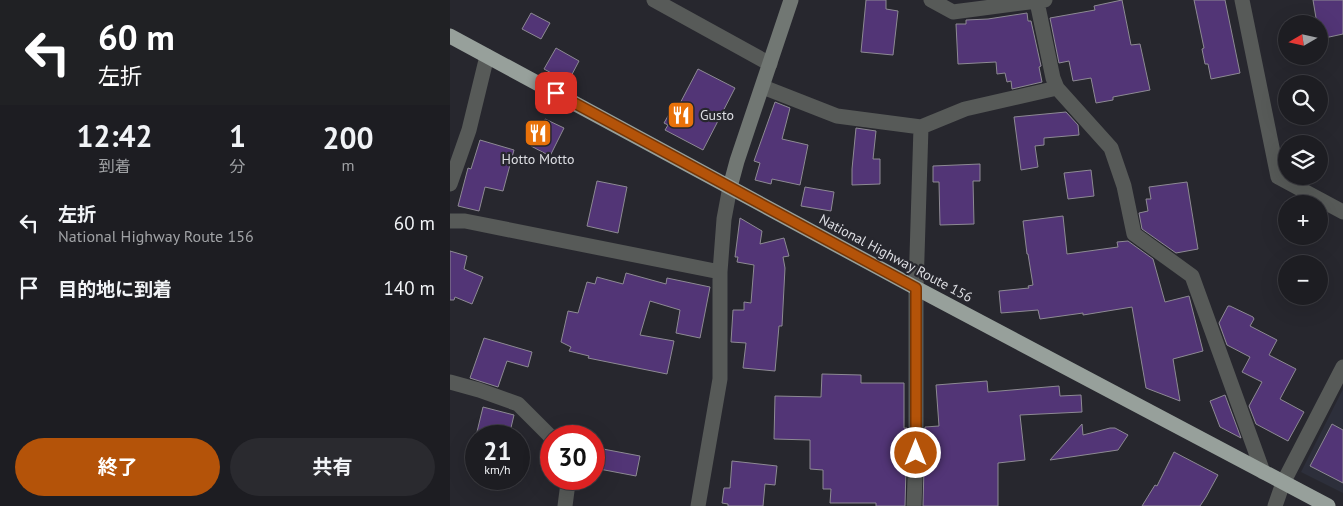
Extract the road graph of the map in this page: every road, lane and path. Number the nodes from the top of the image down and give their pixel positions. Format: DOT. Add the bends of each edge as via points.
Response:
graph roads {
  1 [pos="654,0"];
  2 [pos="790,0"];
  3 [pos="931,0"];
  4 [pos="1242,0"];
  5 [pos="1041,1"];
  6 [pos="450,36"];
  7 [pos="487,56"];
  8 [pos="770,64"];
  9 [pos="763,87"];
  10 [pos="1057,88"];
  11 [pos="921,127"];
  12 [pos="450,184"];
  13 [pos="730,187"];
  14 [pos="1343,212"];
  15 [pos="450,221"];
  16 [pos="720,272"];
  17 [pos="916,288"];
  18 [pos="1343,368"];
  19 [pos="450,382"];
  20 [pos="540,426"];
  21 [pos="1263,472"];
  22 [pos="1283,483"];
  23 [pos="567,490"];
  24 [pos="565,506"];
  25 [pos="698,506"];
  26 [pos="914,506"];
  27 [pos="1275,506"];
  28 [pos="1328,506"];
  1 -- 8 [label="street"];
  2 -- 8 [label="street"];
  3 -- 5 [label="street" via="953,12"];
  4 -- 14 [label="street" via="1278,177"];
  5 -- 10 [label="street"];
  6 -- 7 [label="highway, National Highway Route 156"];
  7 -- 12 [label="street" via="469,130"];
  7 -- 13 [label="highway, National Highway Route 156"];
  8 -- 9 [label="street"];
  9 -- 11 [label="street" via="837,116"];
  9 -- 13 [label="street"];
  10 -- 11 [label="street" via="965,109"];
  10 -- 21 [label="street" via="1111,148 1124,186 1134,234 1192,276"];
  11 -- 17 [label="street"];
  13 -- 16 [label="street"];
  13 -- 17 [label="highway, National Highway Route 156"];
  15 -- 16 [label="street" via="465,221"];
  16 -- 25 [label="street" via="720,379"];
  17 -- 21 [label="highway, National Highway Route 156"];
  17 -- 26 [label="street"];
  18 -- 22 [label="street"];
  19 -- 20 [label="street" via="518,404"];
  21 -- 22 [label="highway, National Highway Route 156"];
  22 -- 27 [label="street"];
  22 -- 28 [label="highway, National Highway Route 156"];
  23 -- 24 [label="street"];
}
